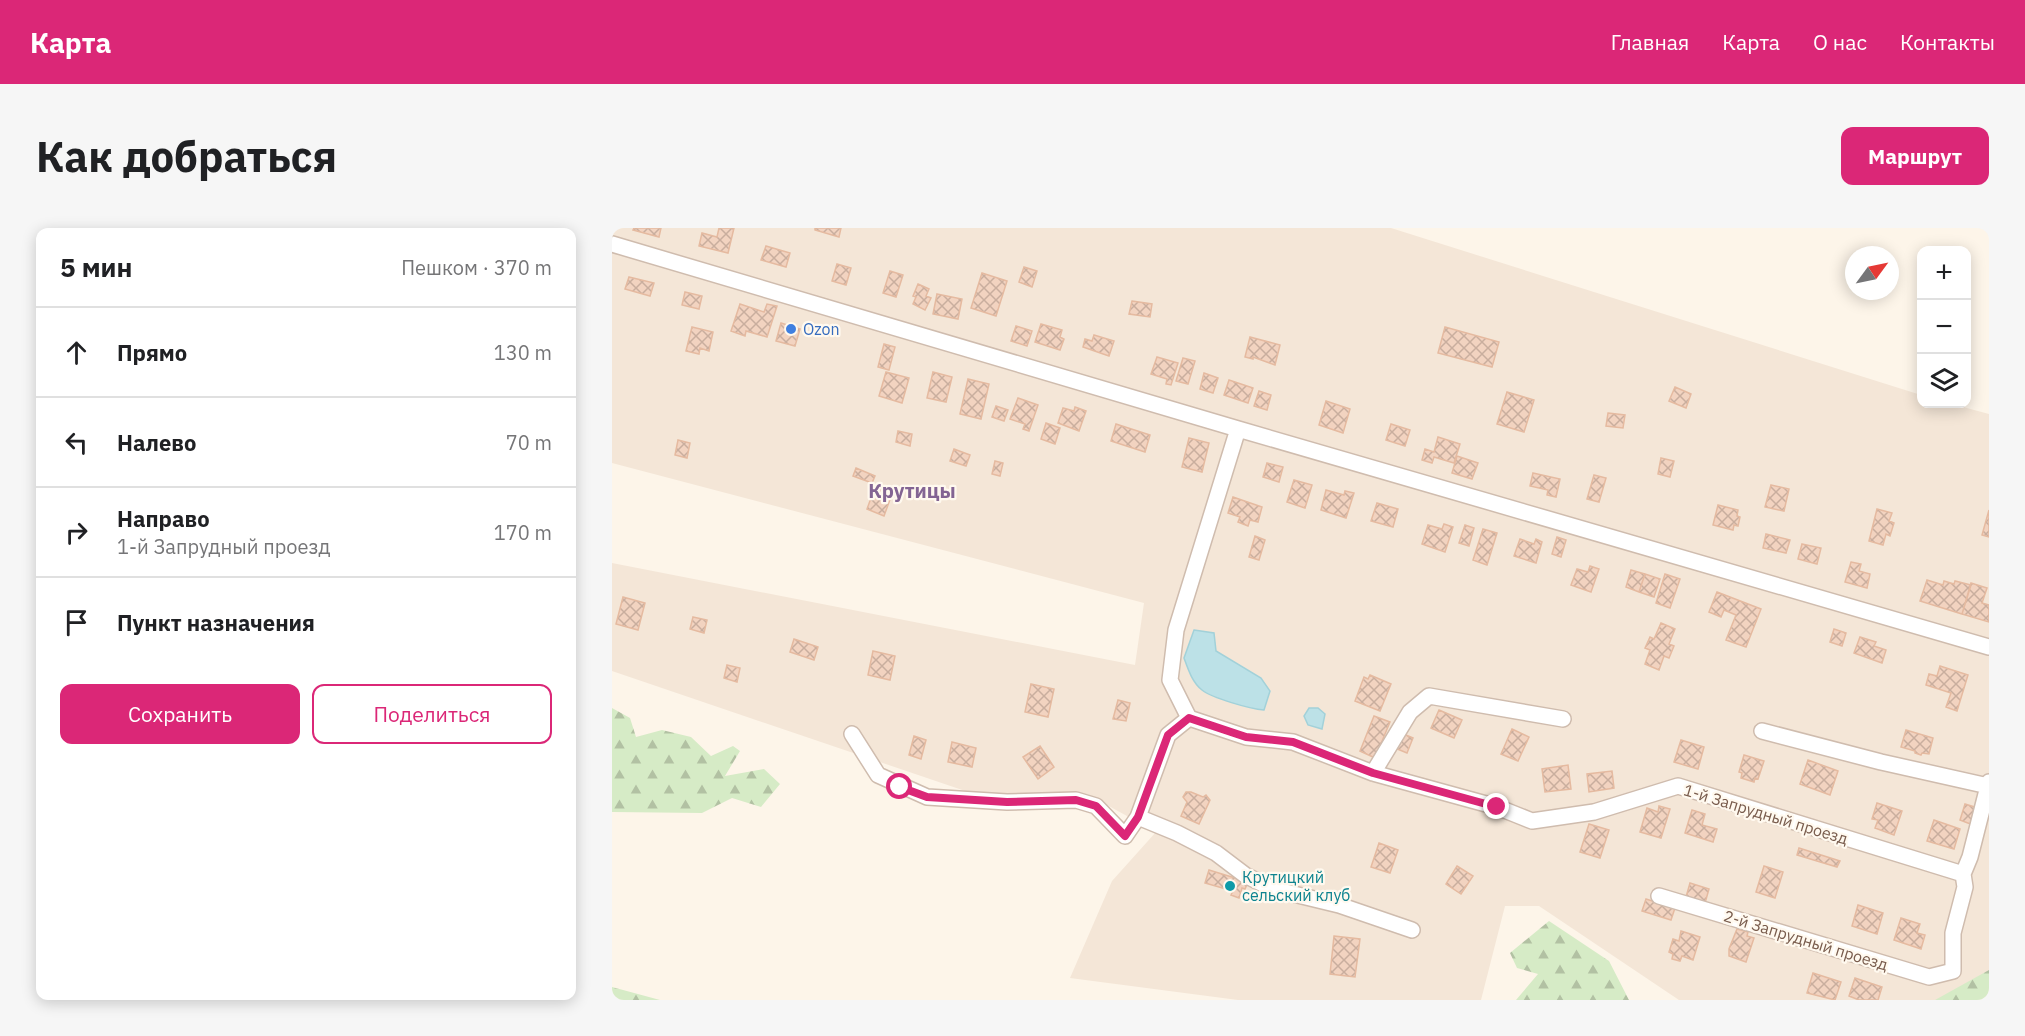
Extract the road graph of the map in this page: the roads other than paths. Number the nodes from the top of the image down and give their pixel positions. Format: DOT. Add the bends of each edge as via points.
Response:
graph roads {
  1 [pos="612,244"];
  2 [pos="1238,429"];
  3 [pos="1989,647"];
  4 [pos="1189,718"];
  5 [pos="1563,719"];
  6 [pos="1762,731"];
  7 [pos="852,734"];
  8 [pos="1373,773"];
  9 [pos="1988,784"];
  10 [pos="1138,817"];
  11 [pos="1963,874"];
  12 [pos="1659,896"];
  13 [pos="1412,930"];
  1 -- 2 [label="street"];
  2 -- 3 [label="street"];
  2 -- 4 [label="street" via="1176,630 1170,680"];
  4 -- 8 [label="street, 1-й Запрудный проезд" via="1246,737 1293,742"];
  4 -- 10 [label="street" via="1168,735"];
  5 -- 8 [label="street" via="1429,696 1410,712"];
  6 -- 9 [label="street"];
  7 -- 10 [label="street" via="878,775 927,797 1007,802 1076,800 1096,806 1125,836"];
  8 -- 11 [label="street, 1-й Запрудный проезд" via="1497,807 1532,821 1594,812 1678,786"];
  9 -- 11 [label="street"];
  10 -- 13 [label="street" via="1216,853 1273,889 1339,905"];
  11 -- 12 [label="street, 2-й Запрудный проезд" via="1965,887 1953,933 1953,971 1929,977"];
}
